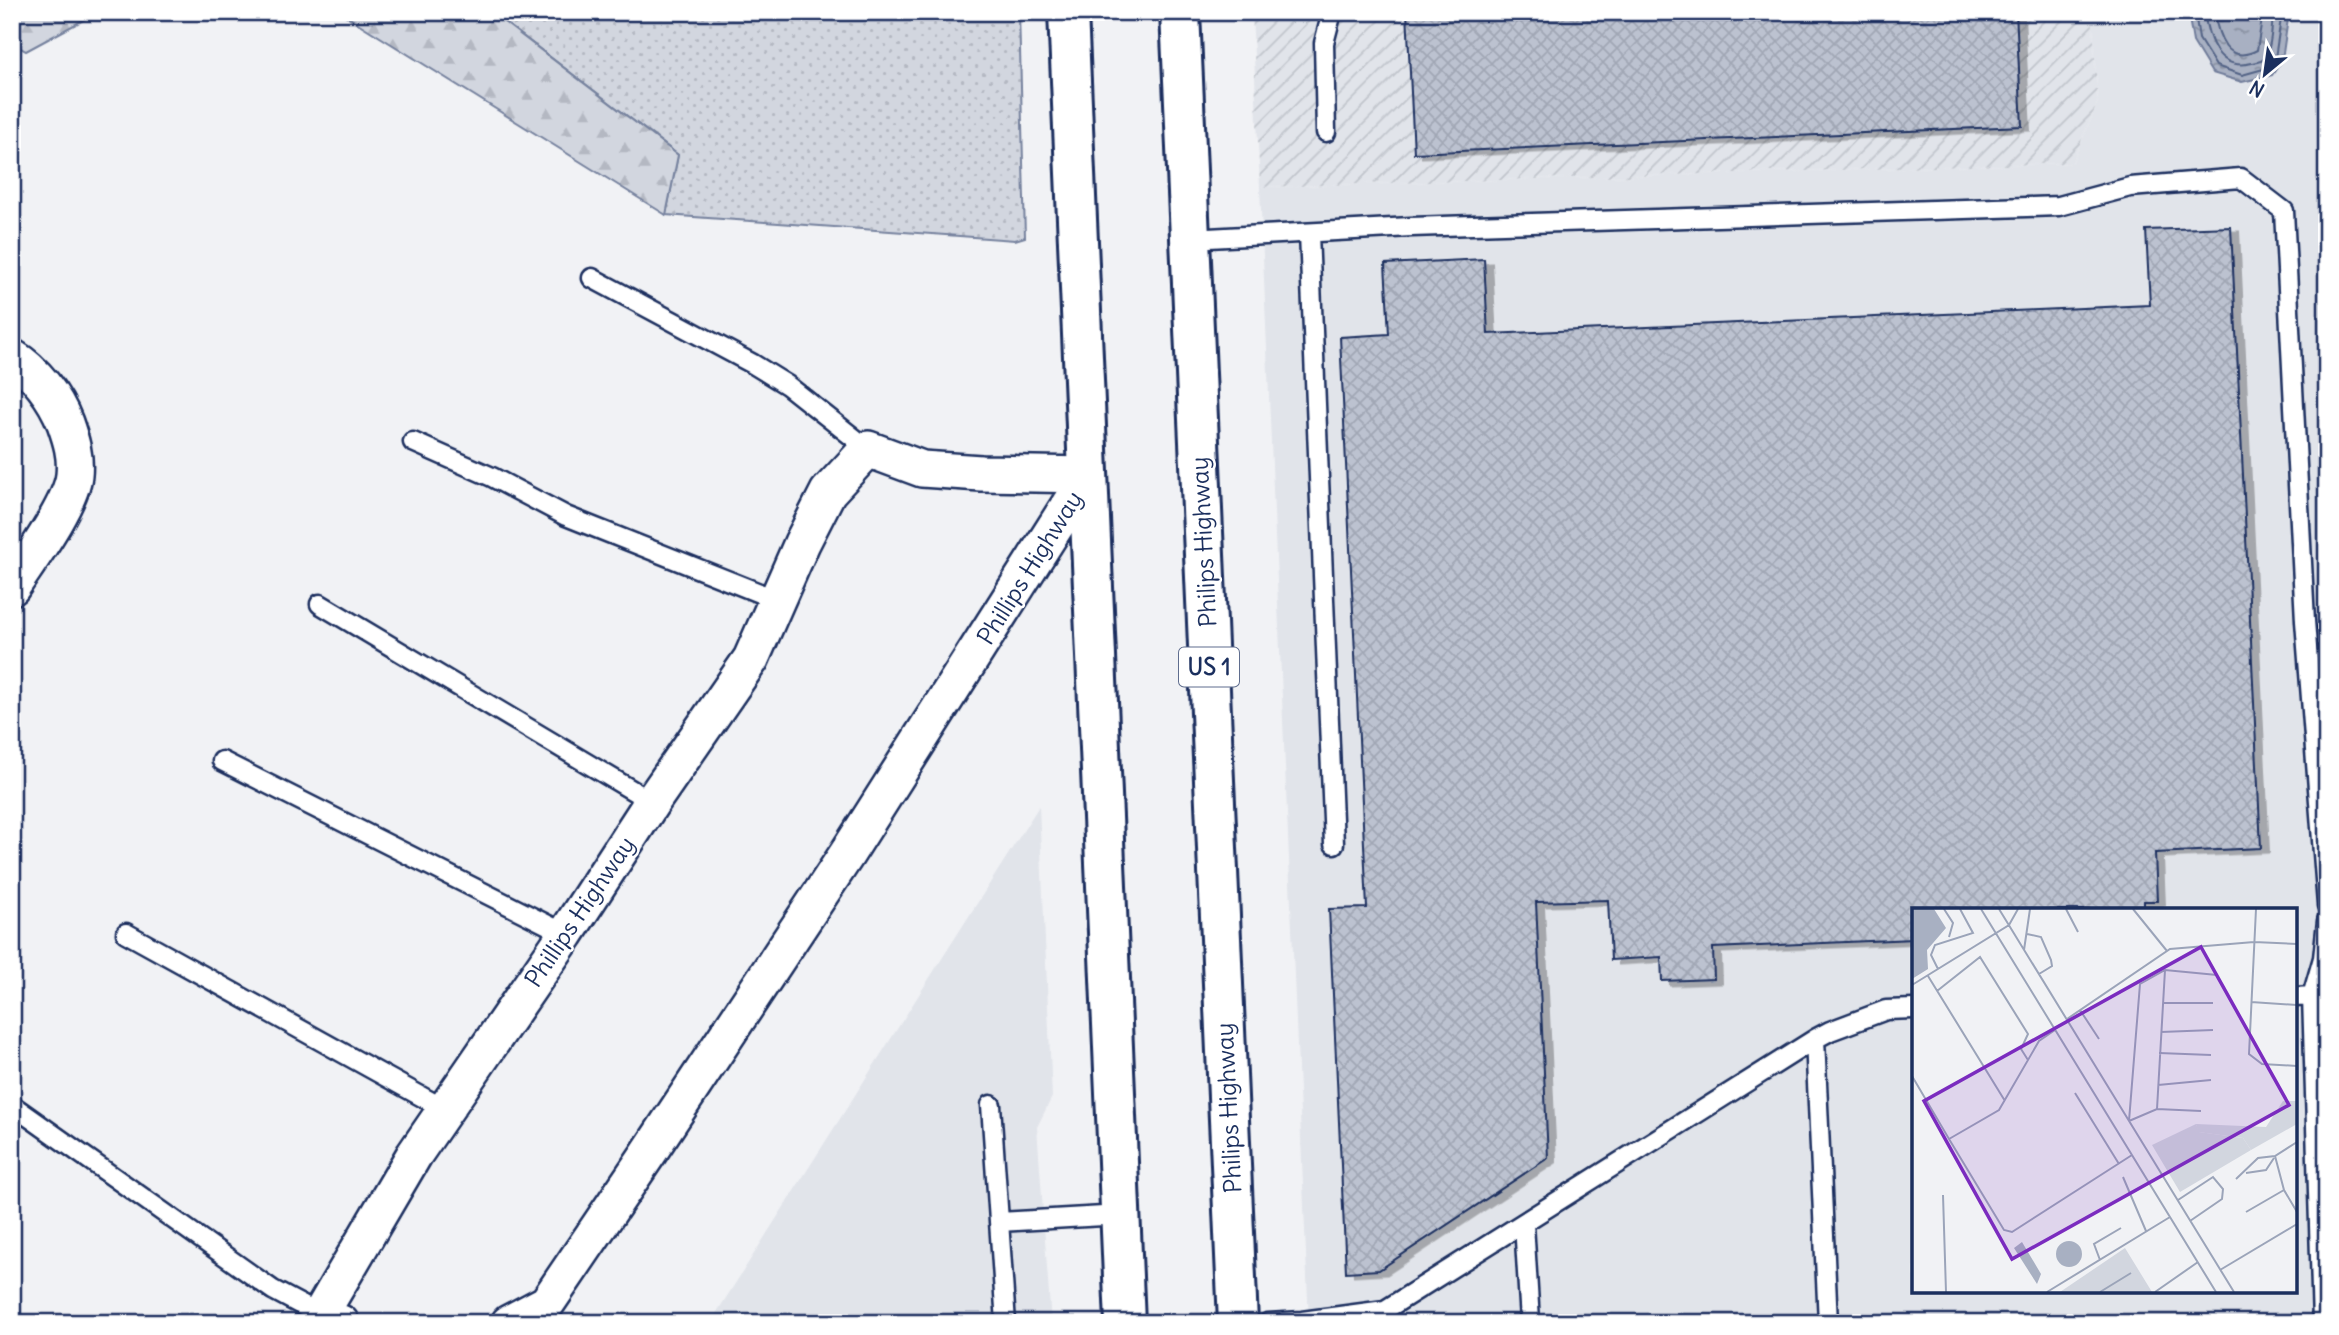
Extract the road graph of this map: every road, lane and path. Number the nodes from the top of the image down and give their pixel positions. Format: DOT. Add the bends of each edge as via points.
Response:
graph roads {
  1 [pos="1068,12"];
  2 [pos="1180,12"];
  3 [pos="1332,12"];
  4 [pos="1326,132"];
  5 [pos="1308,233"];
  6 [pos="1191,239"];
  7 [pos="592,278"];
  8 [pos="12,357"];
  9 [pos="413,442"];
  10 [pos="868,449"];
  11 [pos="1088,475"];
  12 [pos="12,587"];
  13 [pos="777,600"];
  14 [pos="320,604"];
  15 [pos="222,761"];
  16 [pos="652,802"];
  17 [pos="1334,844"];
  18 [pos="2327,905"];
  19 [pos="2327,921"];
  20 [pos="126,933"];
  21 [pos="566,934"];
  22 [pos="2304,996"];
  23 [pos="1912,1009"];
  24 [pos="1815,1039"];
  25 [pos="12,1105"];
  26 [pos="991,1105"];
  27 [pos="446,1111"];
  28 [pos="1121,1216"];
  29 [pos="999,1222"];
  30 [pos="1524,1224"];
  31 [pos="330,1319"];
  32 [pos="509,1323"];
  33 [pos="1006,1323"];
  34 [pos="1125,1323"];
  35 [pos="1238,1323"];
  36 [pos="1268,1323"];
  37 [pos="1526,1323"];
  38 [pos="1828,1323"];
  39 [pos="2322,1323"];
  1 -- 11 [label="main road"];
  2 -- 6 [label="main road, Philips Highway / US 1"];
  3 -- 4 [label="lane" via="1324,43"];
  5 -- 6 [label="lane"];
  5 -- 17 [label="lane"];
  5 -- 18 [label="lane" via="2059,206 2130,187 2241,178 2284,211 2305,621"];
  6 -- 35 [label="main road, Philips Highway / US 1"];
  7 -- 10 [label="lane" via="776,377"];
  8 -- 12 [label="street" via="27,366 59,407 74,449 74,477 58,516"];
  9 -- 13 [label="lane" via="566,516"];
  10 -- 11 [label="street, Phillips Highway" via="922,469"];
  10 -- 13 [label="street, Phillips Highway" via="828,492"];
  11 -- 28 [label="main road"];
  11 -- 32 [label="street, Phillips Highway" via="839,865 547,1303"];
  13 -- 16 [label="street, Phillips Highway" via="751,659"];
  14 -- 16 [label="lane"];
  15 -- 21 [label="lane"];
  16 -- 21 [label="street, Phillips Highway"];
  19 -- 22 [label="lane" via="2323,958"];
  20 -- 27 [label="lane"];
  21 -- 27 [label="street, Phillips Highway"];
  22 -- 39 [label="lane"];
  23 -- 24 [label="lane" via="1886,1010"];
  24 -- 30 [label="lane"];
  24 -- 38 [label="lane"];
  25 -- 31 [label="lane" via="273,1290"];
  26 -- 29 [label="lane"];
  27 -- 31 [label="street, Phillips Highway" via="414,1155"];
  28 -- 29 [label="lane"];
  28 -- 34 [label="main road"];
  29 -- 33 [label="lane"];
  30 -- 36 [label="lane" via="1385,1310"];
  30 -- 37 [label="lane" via="1530,1321"];
}
